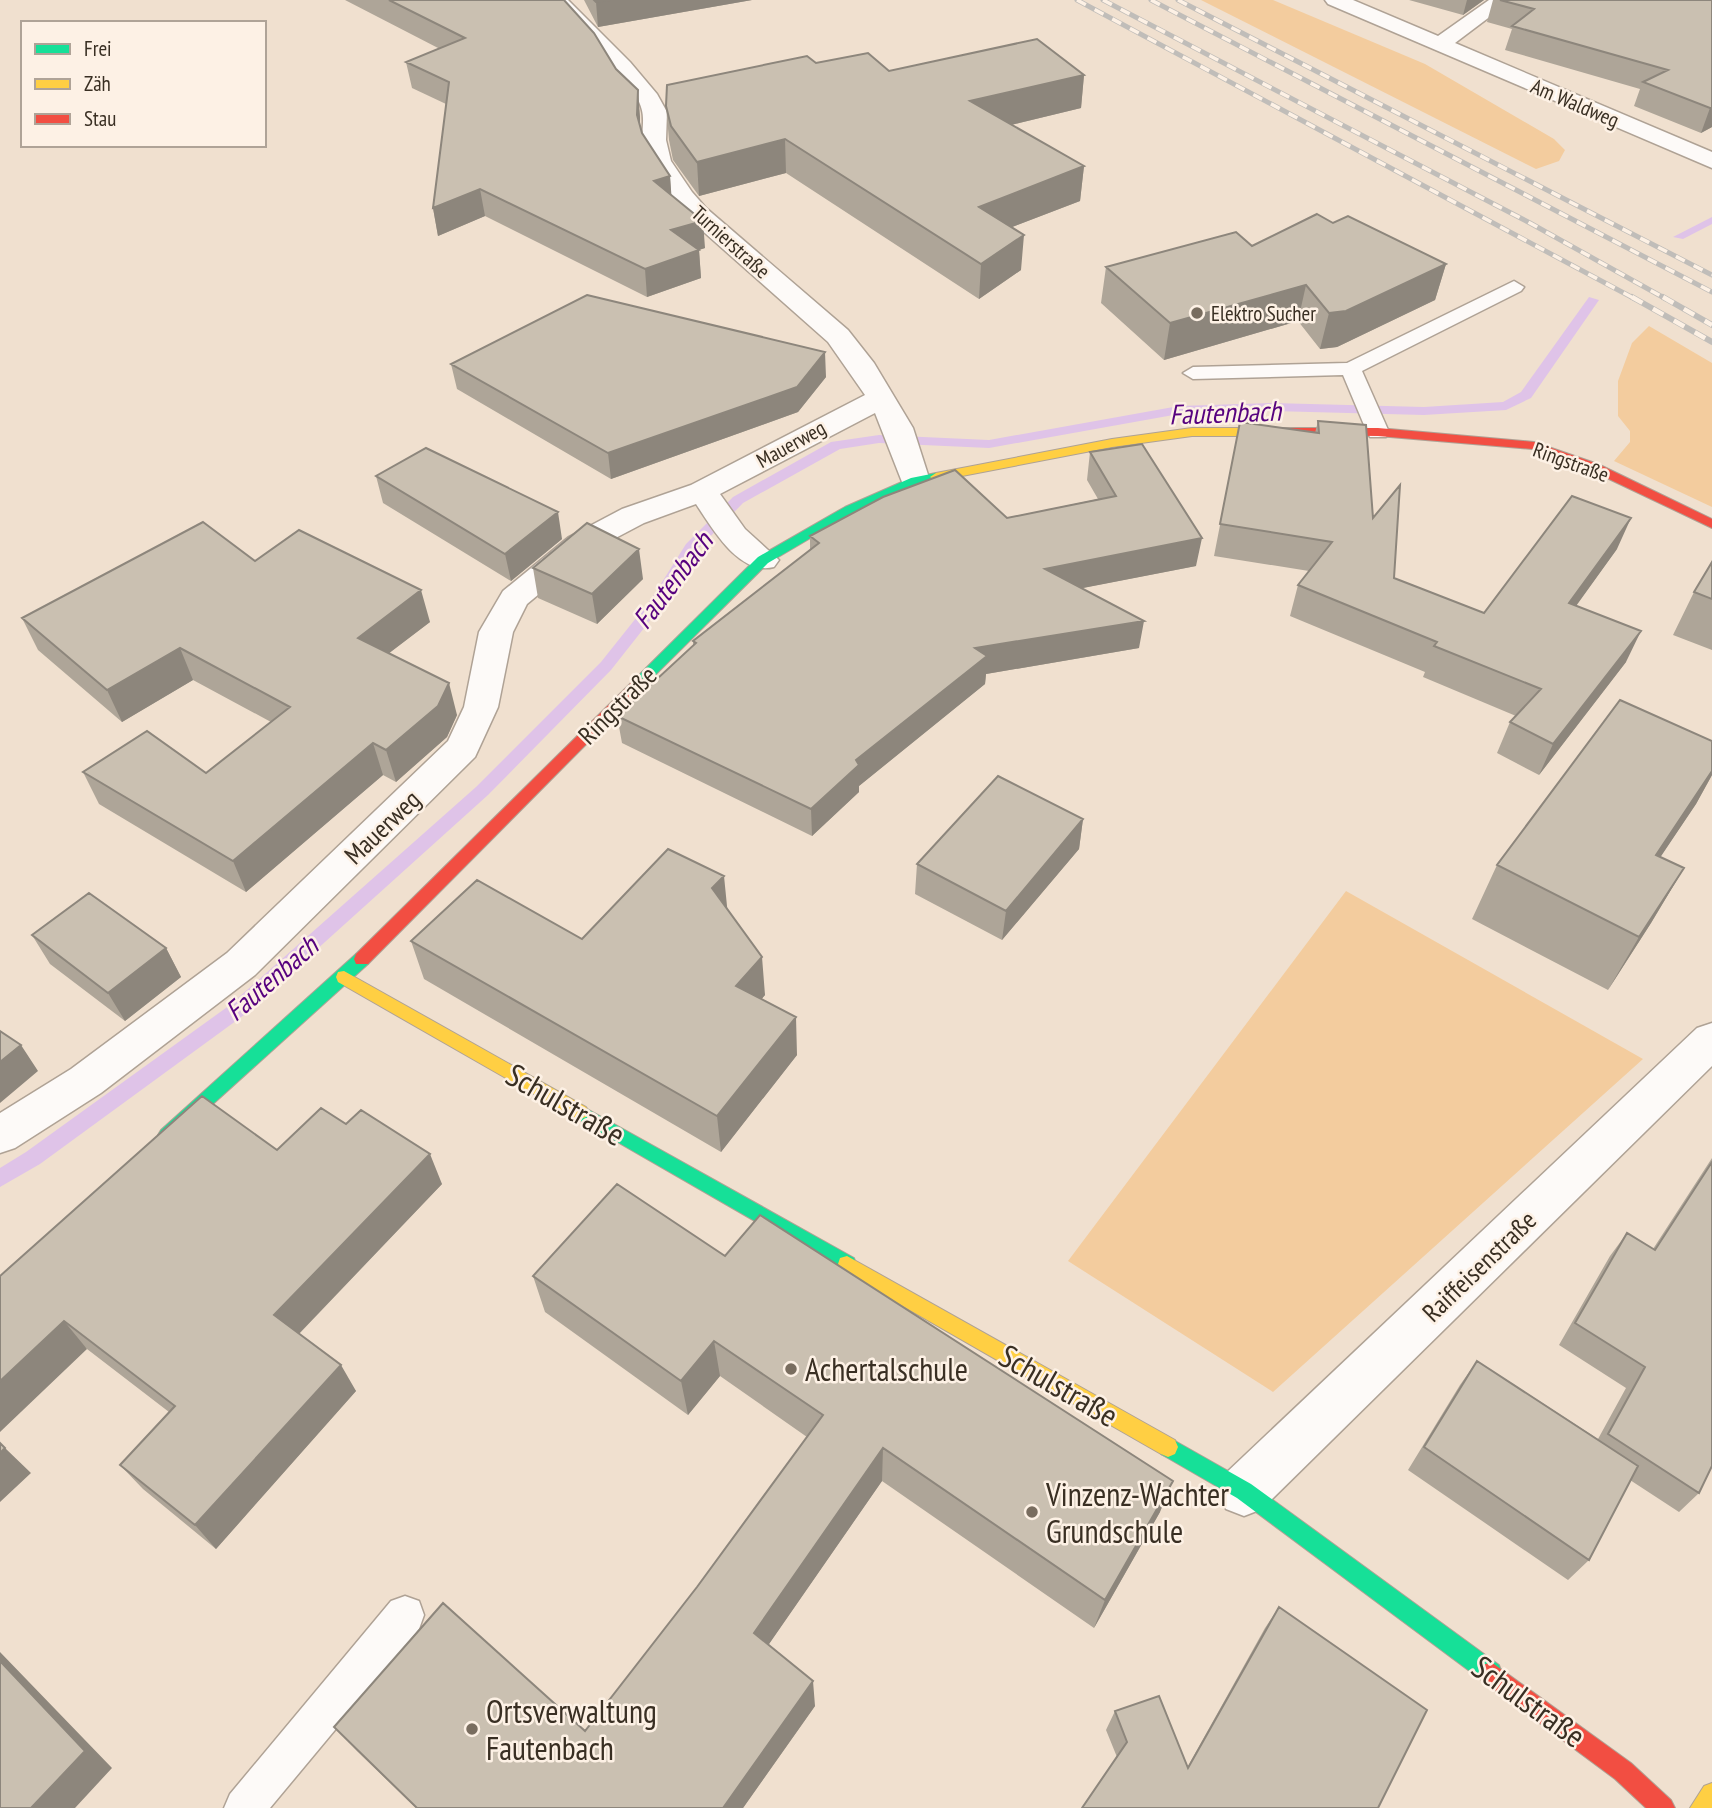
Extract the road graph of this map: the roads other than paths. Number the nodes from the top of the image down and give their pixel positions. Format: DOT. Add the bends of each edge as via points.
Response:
graph roads {
  1 [pos="557,0"];
  2 [pos="1335,0"];
  3 [pos="1502,0"];
  4 [pos="1439,45"];
  5 [pos="1712,161"];
  6 [pos="1514,287"];
  7 [pos="1351,369"];
  8 [pos="1193,373"];
  9 [pos="881,398"];
  10 [pos="1378,432"];
  11 [pos="912,472"];
  12 [pos="716,512"];
  13 [pos="1712,524"];
  14 [pos="763,560"];
  15 [pos="344,977"];
  16 [pos="1712,1040"];
  17 [pos="0,1135"];
  18 [pos="149,1150"];
  19 [pos="1244,1491"];
  20 [pos="405,1615"];
  21 [pos="1712,1794"];
  22 [pos="244,1808"];
  23 [pos="1663,1808"];
  24 [pos="1702,1808"];
  1 -- 9 [label="street, Turnierstraße" via="640,88 654,109 659,162 678,191 697,213 838,336"];
  2 -- 4 [label="street, Am Waldweg"];
  3 -- 4 [label="street"];
  4 -- 5 [label="street, Am Waldweg"];
  6 -- 7 [label="lane"];
  7 -- 8 [label="lane"];
  7 -- 10 [label="lane"];
  9 -- 11 [label="street, Turnierstraße" via="898,428"];
  9 -- 12 [label="street, Mauerweg"];
  10 -- 11 [label="street, Ringstraße" via="1192,432"];
  10 -- 13 [label="street, Ringstraße" via="1534,446 1594,467"];
  11 -- 14 [label="street, Ringstraße"];
  12 -- 14 [label="street"];
  12 -- 17 [label="street, Mauerweg" via="633,516 580,544 514,598 496,632 481,707 462,748 241,964 86,1081"];
  14 -- 15 [label="street, Ringstraße"];
  15 -- 18 [label="street, Ringstraße"];
  15 -- 19 [label="street, Schulstraße"];
  16 -- 19 [label="street, Raiffeisenstraße"];
  19 -- 23 [label="street, Schulstraße" via="1623,1771"];
  20 -- 22 [label="lane"];
  21 -- 24 [label="street"];
}
